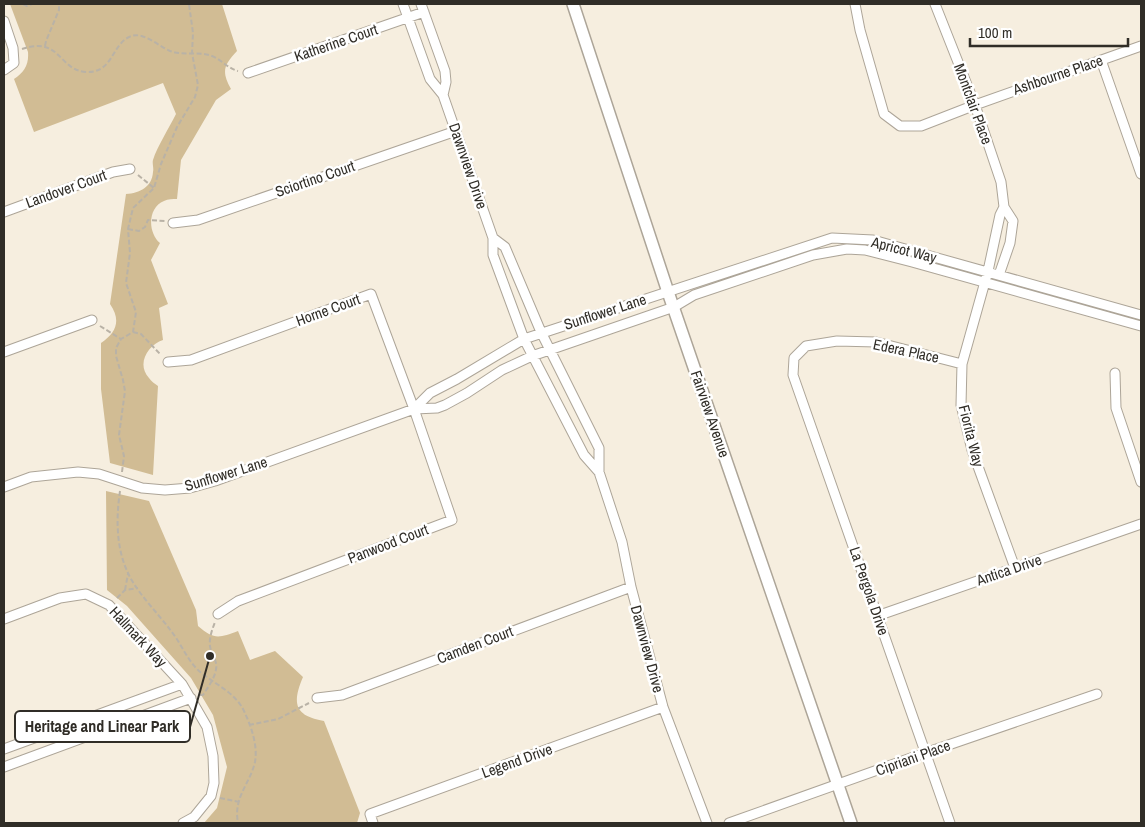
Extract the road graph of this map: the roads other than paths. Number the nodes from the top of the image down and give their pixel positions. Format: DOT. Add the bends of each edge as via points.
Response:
graph roads {
  1 [pos="403,4"];
  2 [pos="573,4"];
  3 [pos="855,4"];
  4 [pos="935,4"];
  5 [pos="423,8"];
  6 [pos="408,18"];
  7 [pos="4,22"];
  8 [pos="1141,46"];
  9 [pos="1101,60"];
  10 [pos="4,70"];
  11 [pos="248,73"];
  12 [pos="443,95"];
  13 [pos="975,105"];
  14 [pos="456,131"];
  15 [pos="130,169"];
  16 [pos="1141,174"];
  17 [pos="1004,207"];
  18 [pos="4,212"];
  19 [pos="173,223"];
  20 [pos="493,238"];
  21 [pos="988,271"];
  22 [pos="999,275"];
  23 [pos="985,282"];
  24 [pos="668,292"];
  25 [pos="674,307"];
  26 [pos="1141,315"];
  27 [pos="92,320"];
  28 [pos="1141,326"];
  29 [pos="542,332"];
  30 [pos="524,339"];
  31 [pos="550,349"];
  32 [pos="4,352"];
  33 [pos="532,356"];
  34 [pos="794,358"];
  35 [pos="168,362"];
  36 [pos="962,364"];
  37 [pos="1115,374"];
  38 [pos="414,410"];
  39 [pos="599,472"];
  40 [pos="1141,482"];
  41 [pos="4,487"];
  42 [pos="1141,524"];
  43 [pos="1015,568"];
  44 [pos="630,587"];
  45 [pos="218,614"];
  46 [pos="877,616"];
  47 [pos="4,619"];
  48 [pos="182,684"];
  49 [pos="1097,694"];
  50 [pos="191,698"];
  51 [pos="317,698"];
  52 [pos="663,708"];
  53 [pos="4,749"];
  54 [pos="925,753"];
  55 [pos="4,766"];
  56 [pos="837,785"];
  57 [pos="372,819"];
  58 [pos="183,823"];
  59 [pos="706,823"];
  60 [pos="729,823"];
  61 [pos="851,823"];
  62 [pos="950,823"];
  1 -- 6 [label="street, Dawnview Drive"];
  2 -- 24 [label="street, Fairview Avenue"];
  3 -- 13 [label="street, Ashbourne Place" via="884,114 900,126 921,126"];
  4 -- 13 [label="street, Montclair Place"];
  5 -- 6 [label="street, Katherine Court"];
  5 -- 12 [label="street, Dawnview Drive" via="445,71"];
  6 -- 11 [label="street, Katherine Court"];
  6 -- 12 [label="street, Dawnview Drive" via="430,79"];
  7 -- 10 [label="street" via="14,51 14,63"];
  8 -- 9 [label="street, Ashbourne Place"];
  9 -- 13 [label="street, Ashbourne Place"];
  9 -- 16 [label="street"];
  12 -- 14 [label="street, Dawnview Drive"];
  13 -- 17 [label="street, Montclair Place" via="1000,182"];
  14 -- 19 [label="street, Sciortino Court" via="198,220"];
  14 -- 20 [label="street, Dawnview Drive"];
  15 -- 18 [label="street, Landover Court" via="113,172"];
  17 -- 21 [label="street, Montclair Place"];
  17 -- 22 [label="street, Montclair Place" via="1013,221 1010,243"];
  20 -- 29 [label="street, Dawnview Drive" via="505,247"];
  20 -- 30 [label="street, Dawnview Drive" via="493,255"];
  21 -- 22 [label="street, Apricot Way"];
  21 -- 23 [label="street, Fiorita Way"];
  21 -- 24 [label="street, Apricot Way" via="873,240 832,238"];
  22 -- 26 [label="street, Apricot Way"];
  23 -- 25 [label="street, Apricot Way" via="865,250 847,249 814,255 694,295"];
  23 -- 28 [label="street, Apricot Way"];
  23 -- 36 [label="street, Fiorita Way"];
  24 -- 25 [label="street, Fairview Avenue"];
  24 -- 29 [label="street, Sunflower Lane"];
  25 -- 31 [label="street, Sunflower Lane"];
  25 -- 56 [label="street, Fairview Avenue"];
  27 -- 32 [label="street"];
  29 -- 30 [label="street, Sunflower Lane"];
  29 -- 31 [label="street, Dawnview Drive"];
  30 -- 33 [label="street, Dawnview Drive"];
  30 -- 38 [label="street, Sunflower Lane" via="430,392"];
  31 -- 33 [label="street, Sunflower Lane"];
  31 -- 39 [label="street, Dawnview Drive" via="599,448"];
  33 -- 38 [label="street, Sunflower Lane" via="502,370 445,405"];
  33 -- 39 [label="street, Dawnview Drive" via="584,455"];
  34 -- 36 [label="street, Edera Place" via="806,346 837,341 876,342"];
  34 -- 46 [label="street, La Pergola Drive" via="793,375"];
  35 -- 38 [label="street, Horne Court" via="191,360 371,294"];
  36 -- 43 [label="street, Fiorita Way" via="961,405 972,450"];
  37 -- 40 [label="street" via="1116,408"];
  38 -- 41 [label="street, Sunflower Lane" via="190,488 142,488 99,474 78,472 31,477"];
  38 -- 45 [label="street, Panwood Court" via="452,520 238,601"];
  39 -- 44 [label="street, Dawnview Drive" via="622,542"];
  42 -- 43 [label="street, Antica Drive"];
  43 -- 46 [label="street, Antica Drive"];
  44 -- 51 [label="street, Camden Court" via="342,695"];
  44 -- 52 [label="street, Dawnview Drive"];
  46 -- 54 [label="street, La Pergola Drive"];
  47 -- 48 [label="street, Hallmark Way" via="60,598 86,594 110,605"];
  48 -- 50 [label="street, Hallmark Way"];
  48 -- 53 [label="street"];
  49 -- 54 [label="street, Cipriani Place"];
  50 -- 55 [label="street"];
  50 -- 58 [label="street, Hallmark Way" via="207,727 214,783 211,796 194,817"];
  52 -- 57 [label="street, Legend Drive"];
  52 -- 59 [label="street, Dawnview Drive"];
  54 -- 56 [label="street, Cipriani Place"];
  54 -- 62 [label="street, La Pergola Drive"];
  56 -- 60 [label="street, Cipriani Place"];
  56 -- 61 [label="street, Fairview Avenue"];
}
